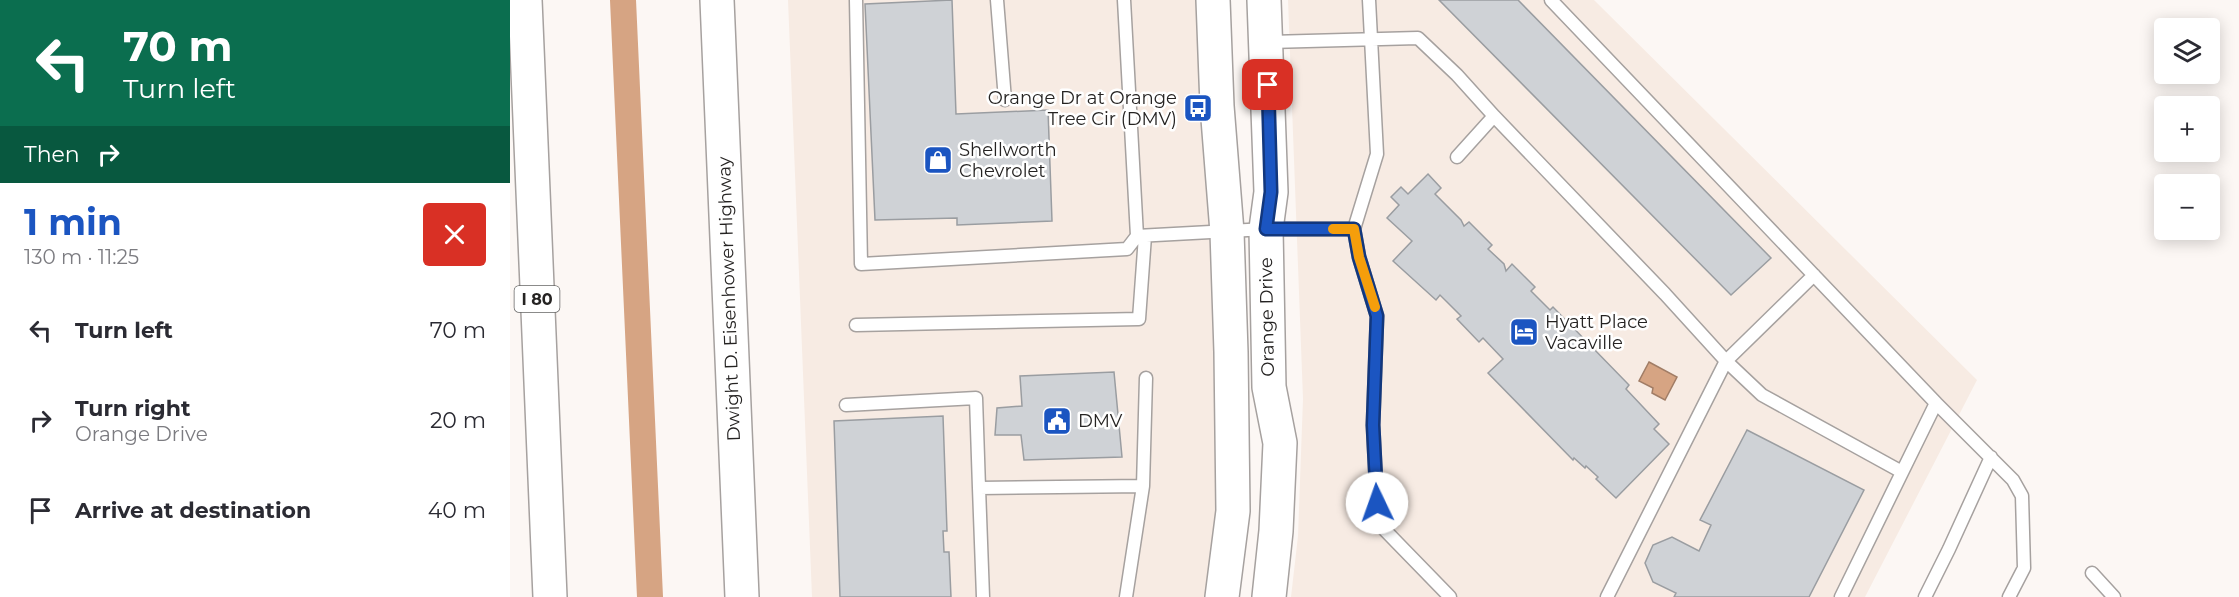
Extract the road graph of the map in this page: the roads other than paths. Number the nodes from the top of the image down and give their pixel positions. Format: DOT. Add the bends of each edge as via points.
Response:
graph roads {
  1 [pos="525,0"];
  2 [pos="717,0"];
  3 [pos="856,0"];
  4 [pos="997,0"];
  5 [pos="1124,0"];
  6 [pos="1213,0"];
  7 [pos="1264,0"];
  8 [pos="1369,0"];
  9 [pos="1551,0"];
  10 [pos="1371,38"];
  11 [pos="1267,42"];
  12 [pos="1005,100"];
  13 [pos="1494,116"];
  14 [pos="1456,157"];
  15 [pos="1266,229"];
  16 [pos="1354,229"];
  17 [pos="1227,232"];
  18 [pos="1141,236"];
  19 [pos="1814,275"];
  20 [pos="856,325"];
  21 [pos="1726,361"];
  22 [pos="1146,378"];
  23 [pos="1936,403"];
  24 [pos="846,405"];
  25 [pos="1991,457"];
  26 [pos="1902,472"];
  27 [pos="1143,486"];
  28 [pos="979,488"];
  29 [pos="2092,573"];
  30 [pos="550,597"];
  31 [pos="742,597"];
  32 [pos="983,597"];
  33 [pos="1126,597"];
  34 [pos="1222,597"];
  35 [pos="1269,597"];
  36 [pos="1450,597"];
  37 [pos="1607,597"];
  38 [pos="1841,597"];
  39 [pos="1925,597"];
  40 [pos="2009,597"];
  41 [pos="2114,597"];
  1 -- 30 [label="main road, I 80"];
  2 -- 31 [label="main road, Dwight D. Eisenhower Highway"];
  3 -- 18 [label="lane" via="861,264 1127,249"];
  4 -- 12 [label="lane"];
  5 -- 18 [label="lane"];
  6 -- 17 [label="main road, Orange Drive"];
  7 -- 11 [label="main road, Orange Drive"];
  8 -- 10 [label="lane"];
  9 -- 19 [label="lane"];
  10 -- 11 [label="lane"];
  10 -- 13 [label="lane" via="1418,38"];
  10 -- 16 [label="lane" via="1377,154"];
  11 -- 15 [label="main road, Orange Drive" via="1271,192"];
  13 -- 14 [label="lane"];
  13 -- 21 [label="lane"];
  15 -- 16 [label="lane"];
  15 -- 17 [label="lane"];
  15 -- 35 [label="main road, Orange Drive" via="1269,387 1280,443"];
  16 -- 36 [label="lane" via="1377,316 1373,425 1378,523"];
  17 -- 18 [label="lane"];
  17 -- 34 [label="main road, Orange Drive" via="1233,511"];
  18 -- 20 [label="lane" via="1139,320"];
  19 -- 21 [label="lane"];
  19 -- 23 [label="lane"];
  21 -- 26 [label="lane" via="1762,395"];
  21 -- 37 [label="lane"];
  22 -- 27 [label="lane"];
  23 -- 25 [label="lane"];
  23 -- 26 [label="lane"];
  24 -- 28 [label="lane" via="976,398"];
  25 -- 39 [label="lane"];
  25 -- 40 [label="lane" via="2022,496 2024,568"];
  26 -- 38 [label="lane"];
  27 -- 28 [label="lane"];
  27 -- 33 [label="lane"];
  28 -- 32 [label="lane"];
  29 -- 41 [label="lane"];
}
